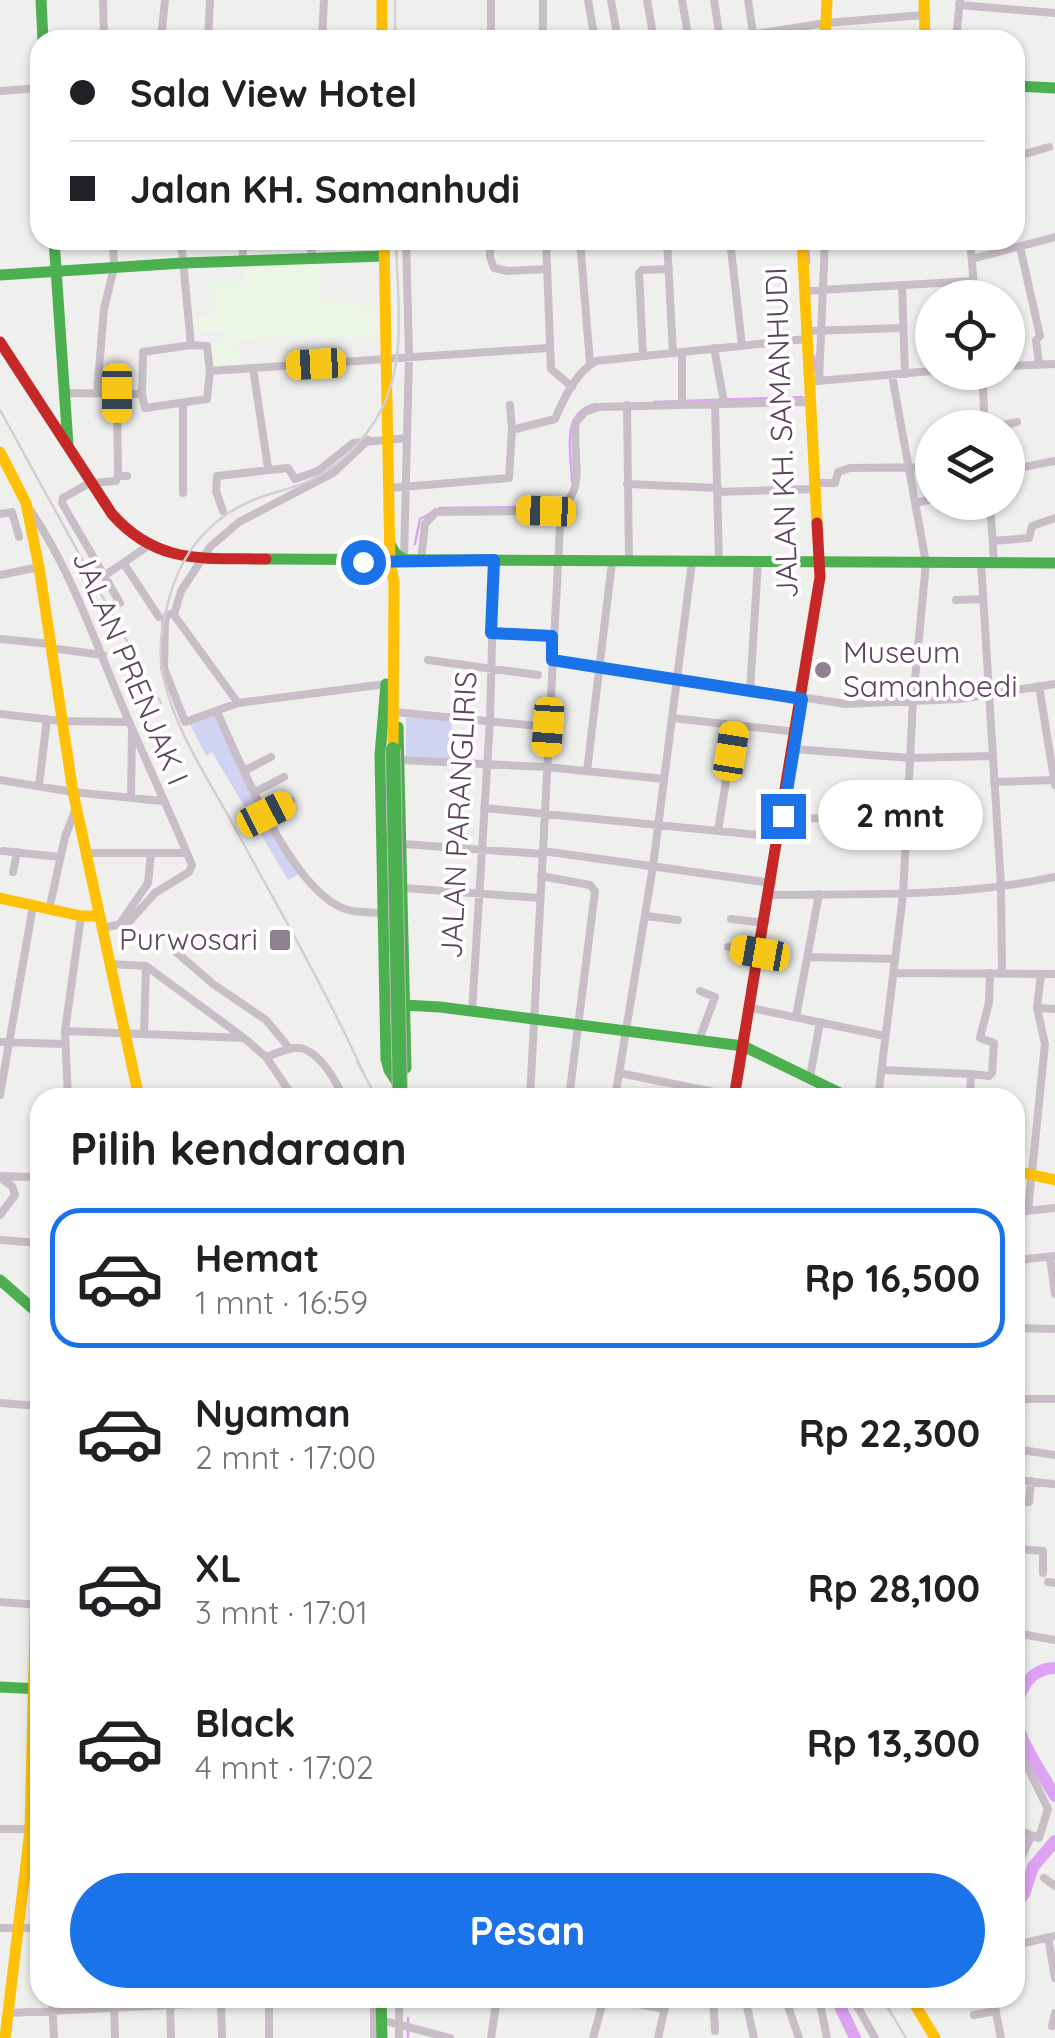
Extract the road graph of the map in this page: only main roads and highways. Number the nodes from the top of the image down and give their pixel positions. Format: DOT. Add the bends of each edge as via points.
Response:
graph roads {
  1 [pos="42,0"];
  2 [pos="382,0"];
  3 [pos="827,0"];
  4 [pos="44,30"];
  5 [pos="382,30"];
  6 [pos="828,30"];
  7 [pos="1025,86"];
  8 [pos="1055,88"];
  9 [pos="55,250"];
  10 [pos="384,250"];
  11 [pos="804,250"];
  12 [pos="384,256"];
  13 [pos="56,271"];
  14 [pos="0,275"];
  15 [pos="0,342"];
  16 [pos="68,447"];
  17 [pos="0,452"];
  18 [pos="6,478"];
  19 [pos="390,544"];
  20 [pos="368,562"];
  21 [pos="819,562"];
  22 [pos="1055,563"];
  23 [pos="400,566"];
  24 [pos="386,684"];
  25 [pos="394,753"];
  26 [pos="0,898"];
  27 [pos="100,922"];
  28 [pos="385,1004"];
  29 [pos="406,1005"];
  30 [pos="437,1007"];
  31 [pos="406,1029"];
  32 [pos="744,1046"];
  33 [pos="399,1075"];
  34 [pos="137,1088"];
  35 [pos="402,1088"];
  36 [pos="404,1088"];
  37 [pos="736,1088"];
  38 [pos="831,1088"];
  39 [pos="1025,1173"];
  40 [pos="1055,1180"];
  41 [pos="0,1280"];
  42 [pos="0,1290"];
  43 [pos="23,1305"];
  44 [pos="30,1309"];
  45 [pos="30,1313"];
  46 [pos="0,1687"];
  47 [pos="30,1689"];
  48 [pos="30,1858"];
  49 [pos="917,2008"];
  50 [pos="388,2015"];
  51 [pos="5,2038"];
  52 [pos="382,2038"];
  53 [pos="935,2038"];
  1 -- 4 [label="main road"];
  2 -- 5 [label="main road"];
  3 -- 6 [label="main road"];
  7 -- 8 [label="main road"];
  9 -- 13 [label="main road"];
  10 -- 12 [label="main road"];
  11 -- 21 [label="main road, JALAN KH. SAMANHUDI" via="812,290 815,381 809,402"];
  12 -- 13 [label="main road"];
  12 -- 19 [label="main road" via="389,439 398,488"];
  13 -- 14 [label="main road"];
  13 -- 16 [label="main road"];
  15 -- 16 [label="main road"];
  16 -- 20 [label="main road" via="128,533 148,546 181,557"];
  17 -- 18 [label="main road"];
  18 -- 27 [label="main road" via="26,503 50,646 54,720"];
  19 -- 20 [label="main road"];
  19 -- 23 [label="main road"];
  20 -- 23 [label="main road"];
  21 -- 22 [label="main road"];
  21 -- 23 [label="main road" via="494,560"];
  21 -- 32 [label="main road, JALAN KH. SAMANHUDI"];
  23 -- 24 [label="main road"];
  23 -- 25 [label="main road"];
  24 -- 25 [label="main road"];
  24 -- 28 [label="main road" via="380,754"];
  25 -- 29 [label="main road"];
  25 -- 36 [label="main road, bridge"];
  26 -- 27 [label="main road"];
  27 -- 34 [label="main road"];
  28 -- 29 [label="main road"];
  28 -- 33 [label="main road" via="386,1059"];
  29 -- 30 [label="main road"];
  29 -- 31 [label="main road"];
  30 -- 31 [label="main road" via="418,1014"];
  30 -- 32 [label="main road"];
  31 -- 33 [label="main road"];
  32 -- 37 [label="main road, JALAN KH. SAMANHUDI"];
  32 -- 38 [label="main road"];
  33 -- 35 [label="main road"];
  39 -- 40 [label="main road"];
  41 -- 43 [label="main road"];
  42 -- 43 [label="main road"];
  43 -- 44 [label="main road"];
  43 -- 45 [label="main road"];
  46 -- 47 [label="main road"];
  48 -- 51 [label="main road"];
  49 -- 53 [label="main road"];
  50 -- 52 [label="main road"];
}
